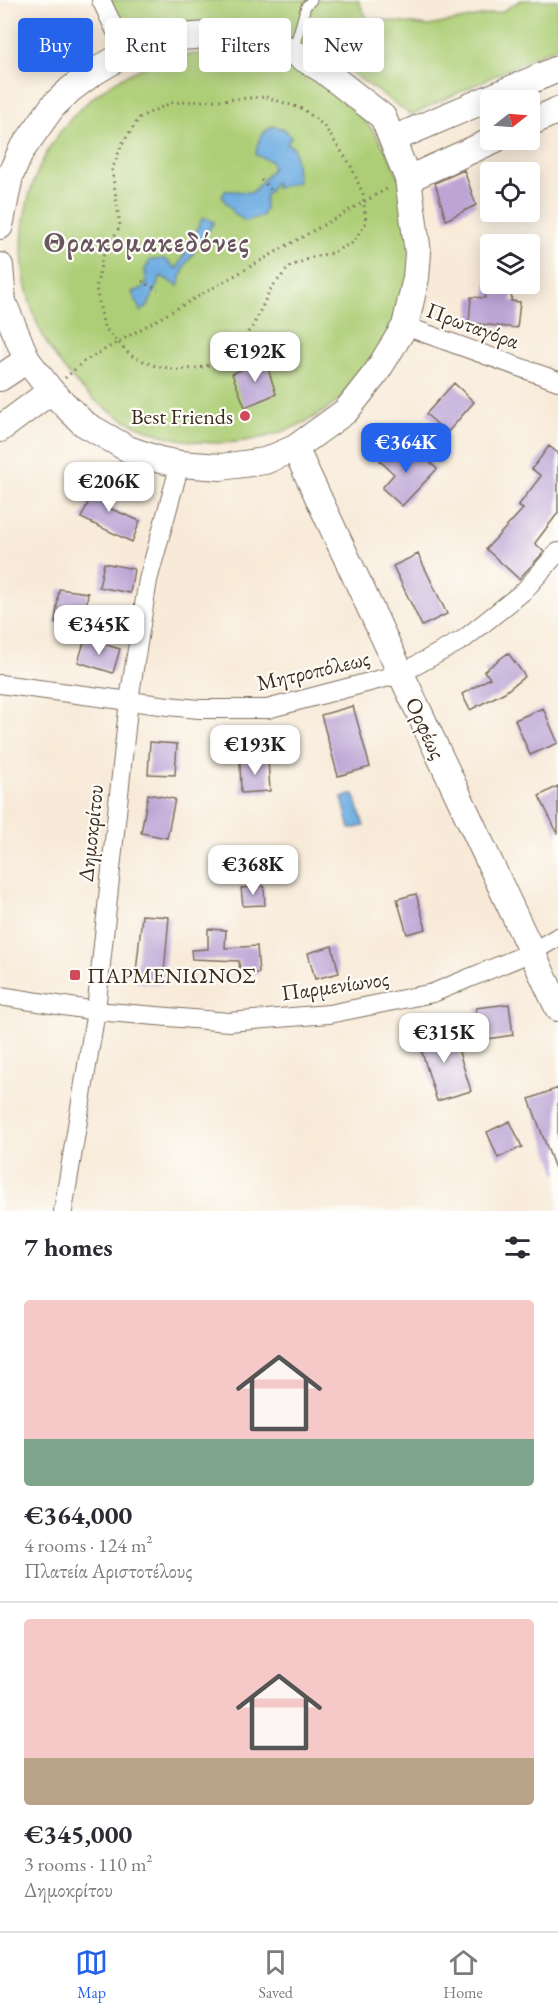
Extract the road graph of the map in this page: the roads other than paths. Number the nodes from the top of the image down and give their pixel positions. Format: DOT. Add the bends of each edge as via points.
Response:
graph roads {
  1 [pos="101,0"];
  2 [pos="306,2"];
  3 [pos="109,18"];
  4 [pos="187,37"];
  5 [pos="293,52"];
  6 [pos="105,66"];
  7 [pos="558,69"];
  8 [pos="558,110"];
  9 [pos="540,118"];
  10 [pos="393,139"];
  11 [pos="480,146"];
  12 [pos="5,175"];
  13 [pos="400,182"];
  14 [pos="0,226"];
  15 [pos="0,266"];
  16 [pos="405,326"];
  17 [pos="27,360"];
  18 [pos="1,376"];
  19 [pos="558,381"];
  20 [pos="51,392"];
  21 [pos="0,429"];
  22 [pos="295,448"];
  23 [pos="180,464"];
  24 [pos="558,552"];
  25 [pos="400,674"];
  26 [pos="0,684"];
  27 [pos="129,700"];
  28 [pos="558,937"];
  29 [pos="532,952"];
  30 [pos="0,996"];
  31 [pos="558,1008"];
  32 [pos="96,1011"];
  33 [pos="63,1211"];
  1 -- 3 [label="street"];
  2 -- 5 [label="lane"];
  4 -- 5 [label="street" via="222,34 274,43"];
  5 -- 10 [label="street" via="383,117"];
  6 -- 12 [label="street" via="53,106"];
  7 -- 10 [label="street"];
  8 -- 9 [label="street"];
  10 -- 13 [label="street"];
  11 -- 13 [label="street"];
  12 -- 14 [label="street"];
  13 -- 16 [label="street" via="418,253"];
  15 -- 17 [label="street" via="3,302"];
  16 -- 19 [label="street, Πρωταγόρα"];
  16 -- 22 [label="street" via="346,411"];
  17 -- 18 [label="street"];
  17 -- 20 [label="street"];
  20 -- 21 [label="street"];
  20 -- 23 [label="street" via="83,423 128,449"];
  22 -- 23 [label="street" via="265,461 232,466"];
  22 -- 25 [label="street, Ορφέως"];
  23 -- 27 [label="street, Δημοκρίτου" via="148,580"];
  24 -- 25 [label="street, Μητροπόλεως" via="524,591 464,639"];
  25 -- 27 [label="street, Μητροπόλεως" via="267,709 199,709"];
  25 -- 29 [label="street, Ορφέως"];
  26 -- 27 [label="street, Μητροπόλεως"];
  27 -- 32 [label="street, Δημοκρίτου"];
  28 -- 29 [label="street, Παρμενίωνος"];
  29 -- 31 [label="street, Ορφέως"];
  29 -- 32 [label="street, Παρμενίωνος" via="433,993 329,1014 229,1022"];
  30 -- 32 [label="street, Παρμενίωνος"];
  32 -- 33 [label="street, Δημοκρίτου"];
}
